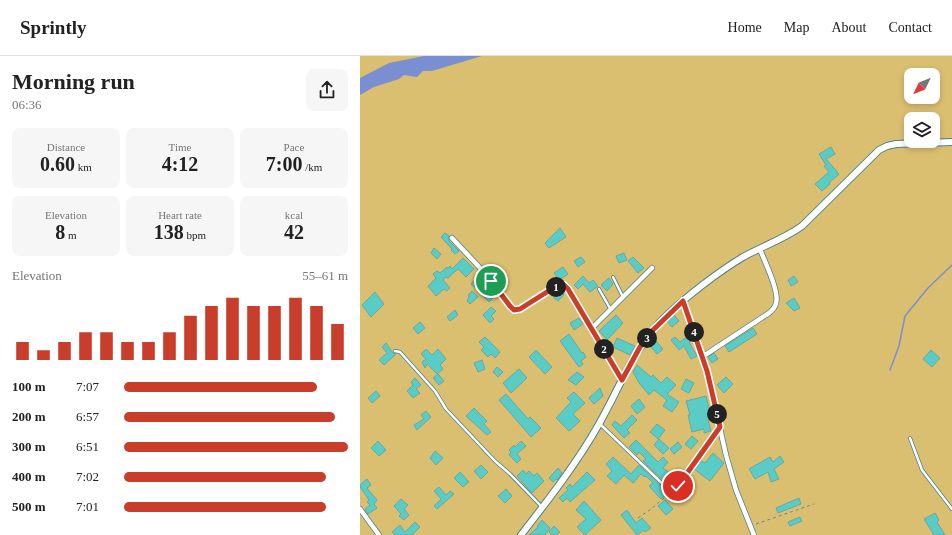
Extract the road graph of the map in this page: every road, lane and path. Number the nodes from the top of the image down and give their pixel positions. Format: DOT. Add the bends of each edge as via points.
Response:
graph roads {
  1 [pos="952,142"];
  2 [pos="452,238"];
  3 [pos="760,249"];
  4 [pos="652,268"];
  5 [pos="613,277"];
  6 [pos="599,288"];
  7 [pos="623,297"];
  8 [pos="683,301"];
  9 [pos="611,311"];
  10 [pos="592,328"];
  11 [pos="395,351"];
  12 [pos="702,357"];
  13 [pos="622,380"];
  14 [pos="600,423"];
  15 [pos="720,427"];
  16 [pos="910,438"];
  17 [pos="669,490"];
  18 [pos="814,504"];
  19 [pos="542,507"];
  20 [pos="360,509"];
  21 [pos="952,509"];
  22 [pos="638,518"];
  23 [pos="750,526"];
  24 [pos="378,535"];
  25 [pos="521,535"];
  26 [pos="754,535"];
  1 -- 3 [label="street" via="896,144 879,150 802,226"];
  2 -- 10 [label="street" via="514,310 520,309 558,285 564,285"];
  3 -- 8 [label="street" via="732,265"];
  3 -- 12 [label="street" via="775,290 775,306"];
  4 -- 7 [label="street"];
  5 -- 7 [label="lane"];
  6 -- 9 [label="lane"];
  7 -- 9 [label="street"];
  8 -- 12 [label="street"];
  8 -- 13 [label="street" via="651,332"];
  9 -- 10 [label="street"];
  10 -- 13 [label="street"];
  11 -- 19 [label="lane" via="400,352 435,391 446,408"];
  12 -- 15 [label="street"];
  13 -- 14 [label="street"];
  14 -- 17 [label="lane"];
  14 -- 19 [label="street" via="580,456"];
  15 -- 22 [label="path" via="678,486"];
  15 -- 23 [label="street" via="736,490"];
  16 -- 21 [label="lane" via="922,470"];
  18 -- 23 [label="path"];
  19 -- 25 [label="street"];
  20 -- 24 [label="street"];
  23 -- 26 [label="street"];
}
